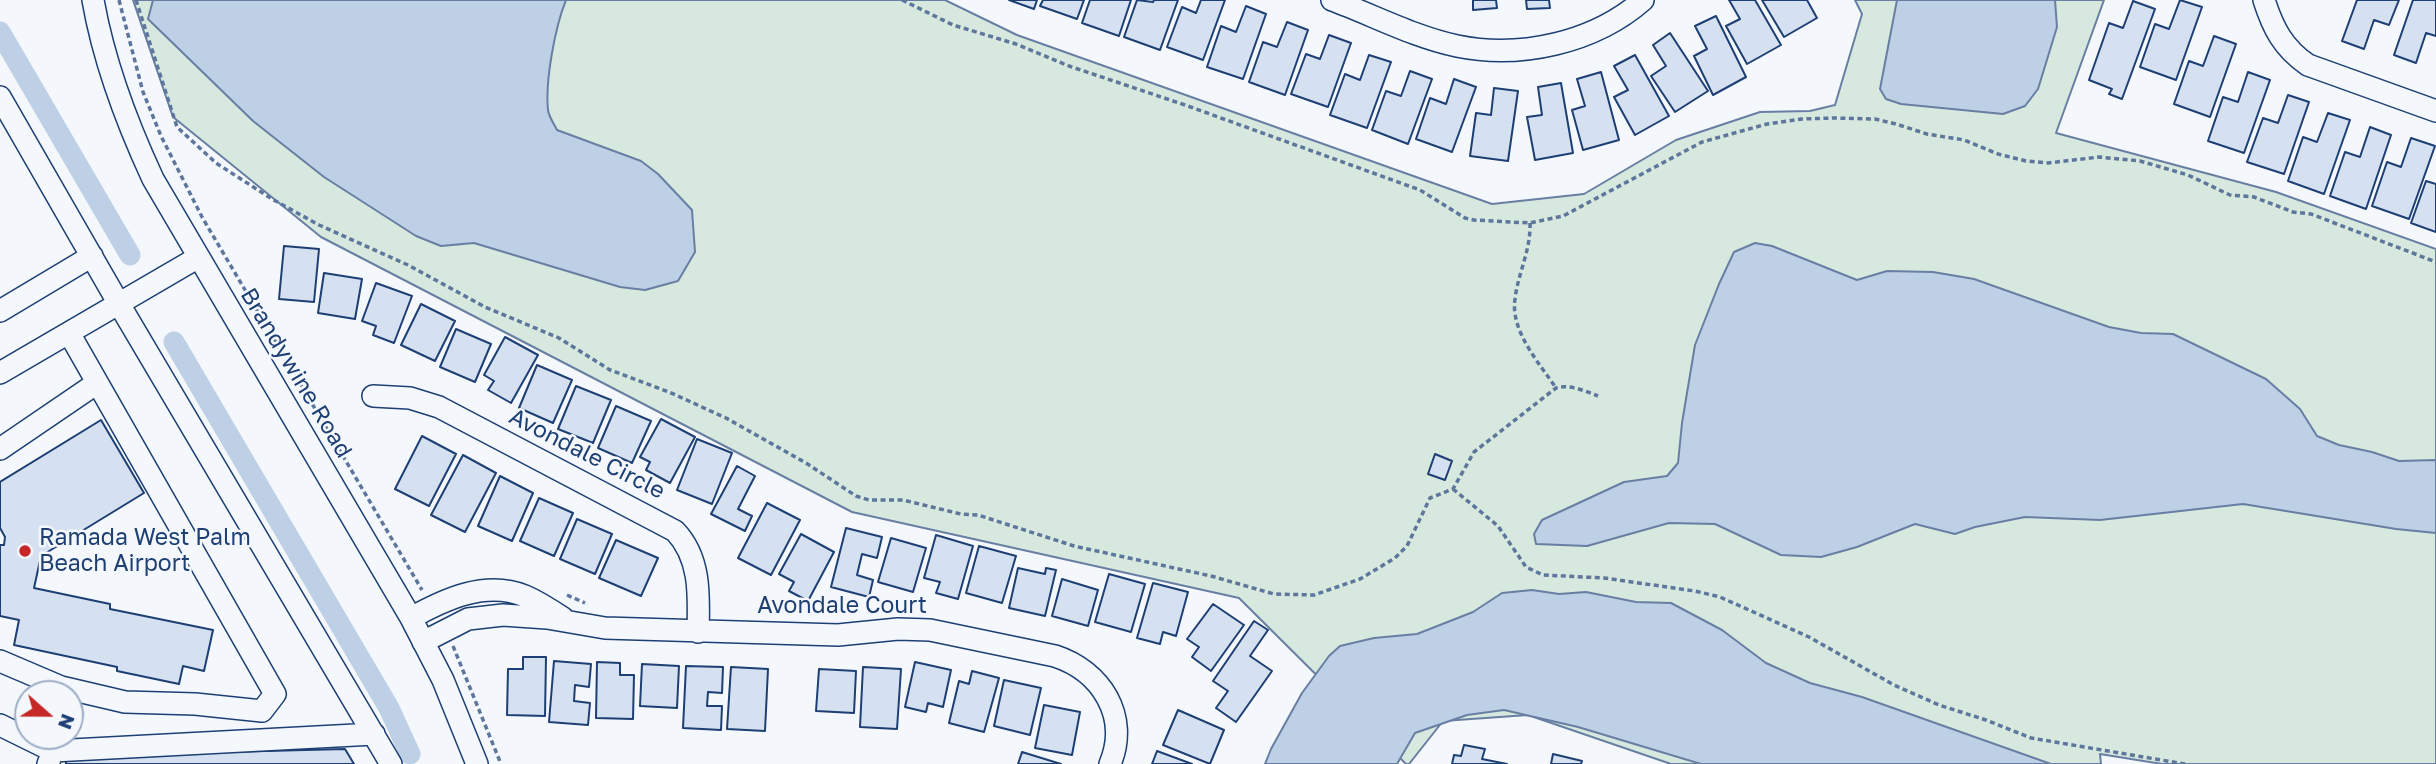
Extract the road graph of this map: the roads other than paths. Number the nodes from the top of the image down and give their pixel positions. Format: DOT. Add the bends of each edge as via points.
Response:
graph roads {
  1 [pos="93,0"];
  2 [pos="1332,0"];
  3 [pos="1643,0"];
  4 [pos="2264,0"];
  5 [pos="1,102"];
  6 [pos="2436,111"];
  7 [pos="92,256"];
  8 [pos="197,258"];
  9 [pos="119,304"];
  10 [pos="0,311"];
  11 [pos="69,333"];
  12 [pos="0,373"];
  13 [pos="97,383"];
  14 [pos="373,396"];
  15 [pos="0,449"];
  16 [pos="411,618"];
  17 [pos="571,623"];
  18 [pos="698,632"];
  19 [pos="423,642"];
  20 [pos="0,661"];
  21 [pos="0,725"];
  22 [pos="373,734"];
  23 [pos="50,758"];
  24 [pos="391,764"];
  25 [pos="477,764"];
  26 [pos="1110,764"];
  1 -- 8 [label="street, Brandywine Road" via="111,76 130,128"];
  2 -- 3 [label="street" via="1432,39 1490,50 1568,41 1611,22"];
  4 -- 6 [label="street" via="2277,35 2308,65"];
  5 -- 7 [label="street"];
  7 -- 9 [label="street"];
  7 -- 10 [label="street"];
  8 -- 9 [label="street"];
  8 -- 16 [label="street, Brandywine Road"];
  9 -- 11 [label="street"];
  9 -- 22 [label="street"];
  11 -- 12 [label="street"];
  11 -- 13 [label="street"];
  13 -- 15 [label="street"];
  13 -- 20 [label="street" via="275,694 262,711 125,702 61,687"];
  14 -- 18 [label="street, Avondale Circle" via="410,398 439,407 675,531 685,542 699,584"];
  16 -- 17 [label="street" via="460,594 503,591 528,597"];
  16 -- 19 [label="street, Brandywine Road"];
  17 -- 18 [label="street, Avondale Court"];
  17 -- 19 [label="street, Avondale Court" via="485,615"];
  18 -- 26 [label="street, Avondale Court" via="838,635 930,630 1068,660 1092,676 1114,711 1117,740"];
  19 -- 25 [label="street, Brandywine Road"];
  21 -- 23 [label="street"];
  22 -- 23 [label="street"];
  22 -- 24 [label="street"];
}
